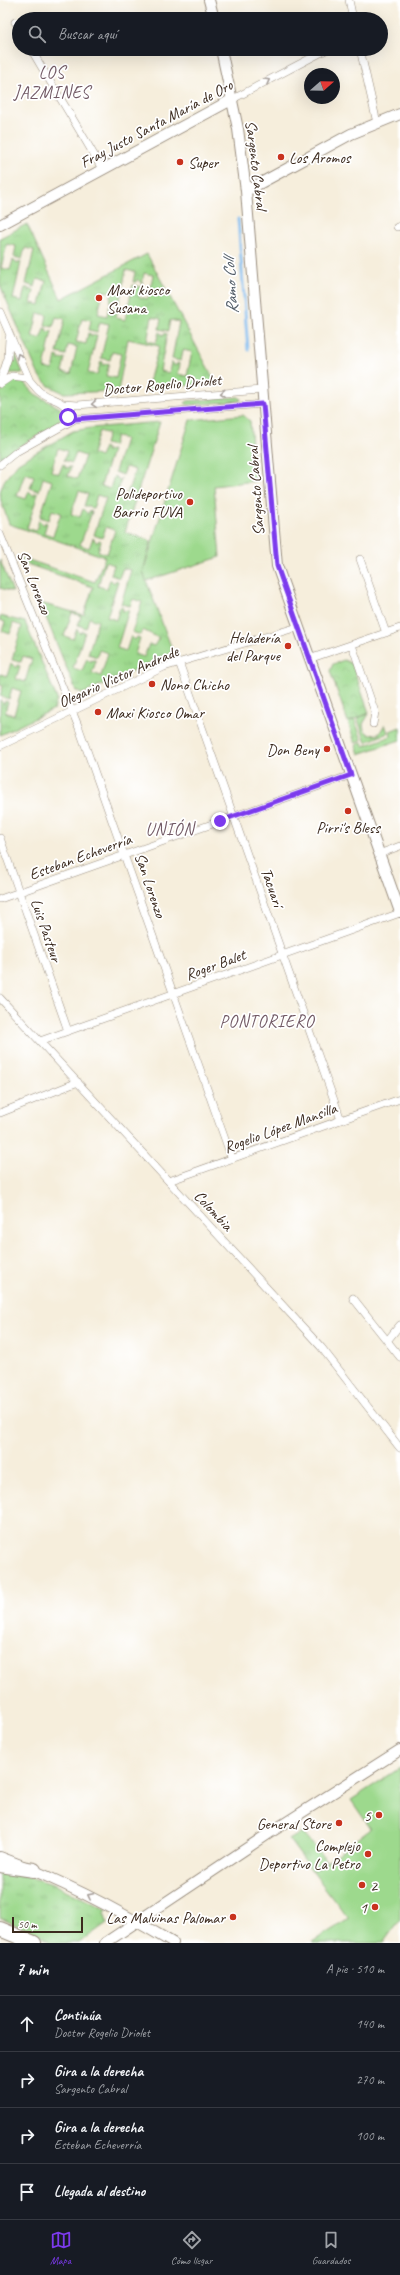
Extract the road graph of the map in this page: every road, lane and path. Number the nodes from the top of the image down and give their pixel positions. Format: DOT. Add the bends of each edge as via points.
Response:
graph roads {
  1 [pos="209,0"];
  2 [pos="349,0"];
  3 [pos="212,12"];
  4 [pos="352,12"];
  5 [pos="35,56"];
  6 [pos="223,56"];
  7 [pos="315,56"];
  8 [pos="362,56"];
  9 [pos="233,99"];
  10 [pos="400,114"];
  11 [pos="377,123"];
  12 [pos="102,169"];
  13 [pos="246,191"];
  14 [pos="0,225"];
  15 [pos="0,312"];
  16 [pos="8,332"];
  17 [pos="29,380"];
  18 [pos="0,383"];
  19 [pos="262,390"];
  20 [pos="179,397"];
  21 [pos="64,404"];
  22 [pos="263,404"];
  23 [pos="180,410"];
  24 [pos="68,422"];
  25 [pos="0,465"];
  26 [pos="0,534"];
  27 [pos="360,559"];
  28 [pos="298,627"];
  29 [pos="400,628"];
  30 [pos="386,633"];
  31 [pos="352,644"];
  32 [pos="310,659"];
  33 [pos="179,662"];
  34 [pos="72,711"];
  35 [pos="373,724"];
  36 [pos="0,746"];
  37 [pos="351,775"];
  38 [pos="234,817"];
  39 [pos="0,838"];
  40 [pos="400,846"];
  41 [pos="125,854"];
  42 [pos="379,854"];
  43 [pos="19,892"];
  44 [pos="0,899"];
  45 [pos="400,912"];
  46 [pos="282,955"];
  47 [pos="174,993"];
  48 [pos="0,998"];
  49 [pos="68,1031"];
  50 [pos="40,1041"];
  51 [pos="78,1082"];
  52 [pos="400,1099"];
  53 [pos="0,1113"];
  54 [pos="341,1120"];
  55 [pos="232,1159"];
  56 [pos="168,1182"];
  57 [pos="353,1298"];
  58 [pos="400,1324"];
  59 [pos="387,1341"];
  60 [pos="400,1357"];
  61 [pos="400,1448"];
  62 [pos="400,1750"];
  63 [pos="0,1857"];
  64 [pos="0,1865"];
  65 [pos="34,1870"];
  66 [pos="138,1922"];
  67 [pos="0,1929"];
  68 [pos="34,1943"];
  69 [pos="105,1943"];
  70 [pos="173,1943"];
  1 -- 3 [label="main road"];
  2 -- 4 [label="street"];
  5 -- 12 [label="street" via="72,114"];
  6 -- 9 [label="main road, Sargento Cabral"];
  9 -- 7 [label="street, Fray Justo Santa María de Oro, one-way"];
  8 -- 11 [label="street"];
  9 -- 12 [label="main road, Fray Justo Santa María de Oro"];
  9 -- 13 [label="main road, Sargento Cabral"];
  10 -- 11 [label="main road"];
  11 -- 13 [label="main road" via="351,134"];
  12 -- 14 [label="main road, Fray Justo Santa María de Oro"];
  13 -- 19 [label="main road, Sargento Cabral"];
  15 -- 16 [label="street"];
  17 -- 16 [label="street, one-way"];
  16 -- 18 [label="street" via="8,358"];
  17 -- 18 [label="street" via="23,376 12,376"];
  17 -- 21 [label="street" via="40,392"];
  19 -- 20 [label="street, Doctor Rogelio Driolet, one-way"];
  19 -- 22 [label="main road, Sargento Cabral"];
  20 -- 21 [label="street, Doctor Rogelio Driolet, one-way"];
  20 -- 23 [label="street"];
  21 -- 24 [label="street" via="68,412"];
  22 -- 23 [label="street, Doctor Rogelio Driolet"];
  22 -- 28 [label="main road, Sargento Cabral" via="276,559"];
  23 -- 24 [label="street, Doctor Rogelio Driolet" via="75,419"];
  24 -- 25 [label="street, Doctor Rogelio Driolet" via="16,452"];
  26 -- 34 [label="street, San Lorenzo"];
  27 -- 30 [label="street"];
  28 -- 32 [label="main road, Sargento Cabral"];
  28 -- 33 [label="street, Olegario Victor Andrade"];
  29 -- 30 [label="street"];
  30 -- 31 [label="street"];
  31 -- 32 [label="street"];
  31 -- 35 [label="street" via="374,712"];
  32 -- 37 [label="main road, Sargento Cabral"];
  33 -- 34 [label="street, Olegario Victor Andrade"];
  33 -- 38 [label="street, Tacuarí"];
  34 -- 36 [label="street, Olegario Victor Andrade"];
  34 -- 41 [label="street, San Lorenzo"];
  37 -- 38 [label="street, Esteban Echeverría"];
  37 -- 42 [label="main road, Sargento Cabral"];
  38 -- 41 [label="street, Esteban Echeverría"];
  38 -- 46 [label="street, Tacuarí"];
  39 -- 43 [label="street, Luis Pasteur"];
  40 -- 42 [label="street"];
  41 -- 43 [label="street, Esteban Echeverría"];
  41 -- 47 [label="street, San Lorenzo"];
  42 -- 45 [label="main road, Sargento Cabral"];
  43 -- 44 [label="street, Esteban Echeverría"];
  43 -- 49 [label="street, Luis Pasteur"];
  45 -- 46 [label="street, Roger Balet"];
  46 -- 47 [label="street, Roger Balet"];
  46 -- 54 [label="street, Tacuarí"];
  47 -- 49 [label="street, Roger Balet"];
  47 -- 55 [label="street, San Lorenzo"];
  48 -- 50 [label="street, Colombia"];
  49 -- 50 [label="street, Roger Balet"];
  50 -- 51 [label="street, Colombia"];
  51 -- 53 [label="street"];
  51 -- 56 [label="street, Colombia"];
  52 -- 54 [label="street, Rogelio López Mansilla"];
  54 -- 55 [label="street, Rogelio López Mansilla"];
  55 -- 56 [label="street, Rogelio López Mansilla"];
  56 -- 61 [label="street, Colombia" via="321,1346"];
  57 -- 59 [label="street"];
  58 -- 59 [label="street"];
  59 -- 60 [label="street"];
  62 -- 66 [label="main road" via="268,1834"];
  63 -- 65 [label="main road"];
  64 -- 65 [label="highway"];
  66 -- 65 [label="main road, one-way" via="74,1887"];
  66 -- 69 [label="main road"];
  66 -- 70 [label="main road"];
  67 -- 68 [label="highway"];
}
